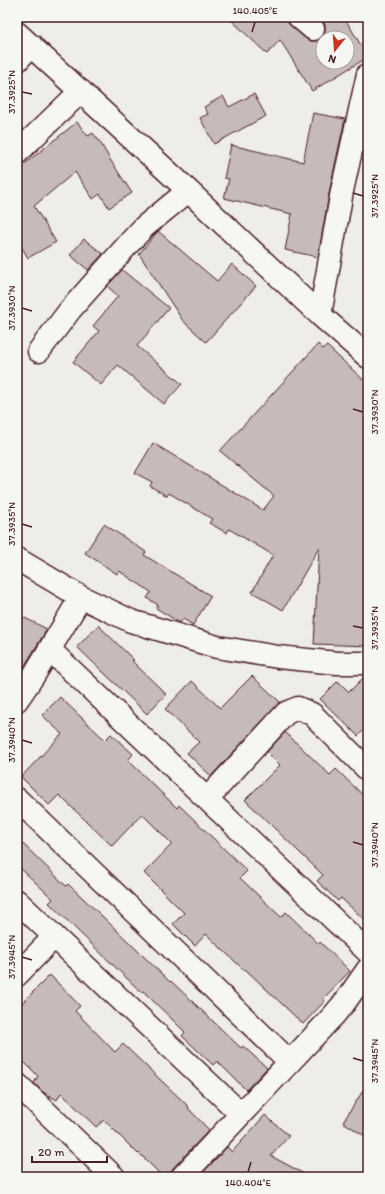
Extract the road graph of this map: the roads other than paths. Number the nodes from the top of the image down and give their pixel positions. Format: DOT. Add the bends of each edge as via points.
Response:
graph roads {
  1 [pos="22,46"];
  2 [pos="368,74"];
  3 [pos="81,91"];
  4 [pos="17,153"];
  5 [pos="188,191"];
  6 [pos="320,315"];
  7 [pos="39,351"];
  8 [pos="368,357"];
  9 [pos="17,560"];
  10 [pos="81,597"];
  11 [pos="50,650"];
  12 [pos="368,663"];
  13 [pos="17,700"];
  14 [pos="368,770"];
  15 [pos="207,799"];
  16 [pos="17,800"];
  17 [pos="17,901"];
  18 [pos="54,937"];
  19 [pos="368,952"];
  20 [pos="368,969"];
  21 [pos="17,976"];
  22 [pos="290,1062"];
  23 [pos="17,1084"];
  24 [pos="241,1114"];
  25 [pos="114,1177"];
  26 [pos="182,1177"];
  1 -- 3 [label="street"];
  2 -- 6 [label="street" via="342,191"];
  3 -- 4 [label="street"];
  3 -- 5 [label="street"];
  5 -- 6 [label="street"];
  5 -- 7 [label="street" via="131,241 70,310"];
  6 -- 8 [label="street"];
  9 -- 10 [label="street"];
  10 -- 11 [label="street"];
  10 -- 12 [label="street" via="131,621 217,647 278,657 337,663"];
  11 -- 13 [label="street"];
  11 -- 15 [label="street"];
  14 -- 15 [label="street" via="312,714 298,708 286,713"];
  15 -- 19 [label="street"];
  16 -- 22 [label="street"];
  17 -- 18 [label="street"];
  18 -- 21 [label="street"];
  18 -- 24 [label="street"];
  20 -- 22 [label="street" via="345,1002"];
  22 -- 24 [label="street"];
  23 -- 25 [label="street"];
  24 -- 26 [label="street"];
}
